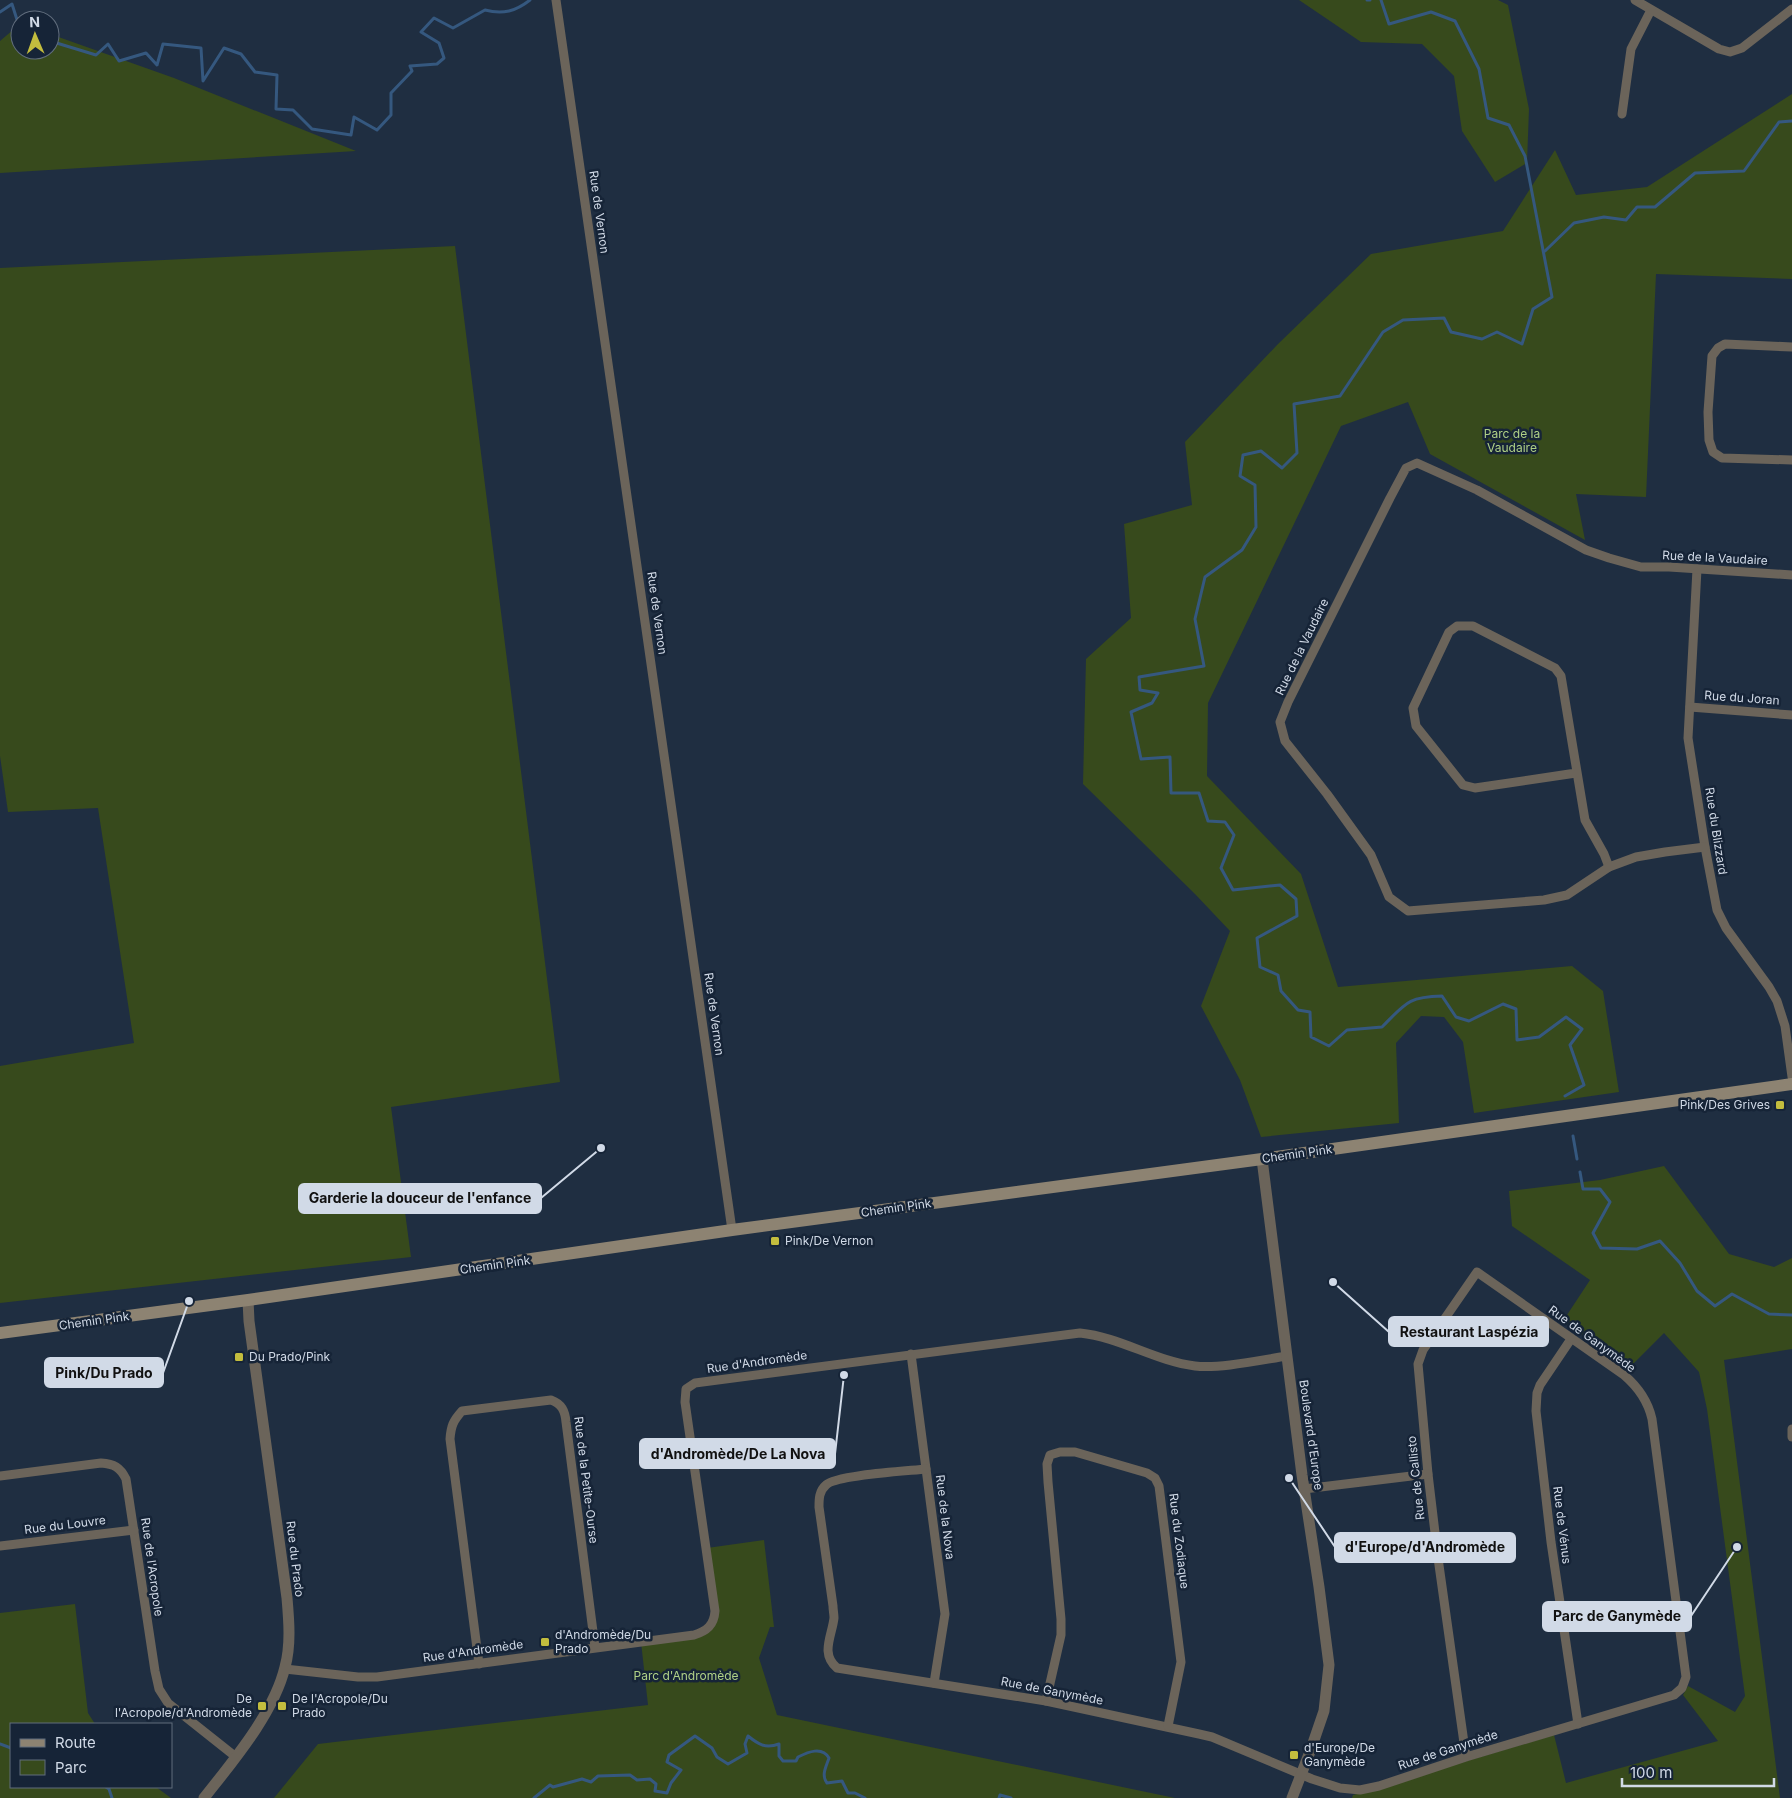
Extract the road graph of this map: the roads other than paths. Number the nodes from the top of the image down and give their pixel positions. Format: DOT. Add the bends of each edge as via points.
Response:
graph roads {
  1 [pos="556,0"];
  2 [pos="1635,0"];
  3 [pos="1651,10"];
  4 [pos="1792,10"];
  5 [pos="1622,114"];
  6 [pos="1792,347"];
  7 [pos="1792,460"];
  8 [pos="1697,569"];
  9 [pos="1792,575"];
  10 [pos="1690,707"];
  11 [pos="1792,715"];
  12 [pos="1576,773"];
  13 [pos="1704,847"];
  14 [pos="1609,867"];
  15 [pos="1792,1077"];
  16 [pos="1792,1084"];
  17 [pos="1262,1159"];
  18 [pos="732,1230"];
  19 [pos="1477,1272"];
  20 [pos="248,1300"];
  21 [pos="0,1333"];
  22 [pos="1572,1339"];
  23 [pos="911,1354"];
  24 [pos="1287,1356"];
  25 [pos="1792,1428"];
  26 [pos="1792,1437"];
  27 [pos="926,1469"];
  28 [pos="1428,1474"];
  29 [pos="0,1476"];
  30 [pos="1304,1489"];
  31 [pos="134,1530"];
  32 [pos="0,1546"];
  33 [pos="595,1647"];
  34 [pos="479,1664"];
  35 [pos="285,1669"];
  36 [pos="934,1683"];
  37 [pos="1046,1702"];
  38 [pos="1578,1724"];
  39 [pos="1168,1726"];
  40 [pos="1466,1756"];
  41 [pos="236,1757"];
  42 [pos="1300,1774"];
  43 [pos="204,1798"];
  44 [pos="1292,1798"];
  1 -- 18 [label="street, Rue de Vernon"];
  2 -- 3 [label="street"];
  3 -- 4 [label="street" via="1719,49 1730,52 1742,48"];
  3 -- 5 [label="street" via="1631,49"];
  6 -- 7 [label="street" via="1726,344 1718,348 1712,356 1708,412 1712,452 1722,458"];
  8 -- 9 [label="street, Rue de la Vaudaire"];
  8 -- 10 [label="street, Rue du Blizzard"];
  8 -- 14 [label="street, Rue de la Vaudaire" via="1641,567 1586,550 1477,490 1417,462 1406,468 1394,490 1280,722 1285,742 1371,855 1389,897 1408,911 1544,900 1567,894"];
  10 -- 11 [label="street, Rue du Joran"];
  10 -- 13 [label="street, Rue du Blizzard" via="1688,738"];
  12 -- 12 [label="street" via="1561,676 1555,668 1473,626 1457,626 1449,632 1413,708 1416,726 1463,785 1475,788"];
  12 -- 14 [label="street" via="1585,820"];
  13 -- 14 [label="street, Rue de la Vaudaire" via="1642,856"];
  13 -- 15 [label="street, Rue du Blizzard" via="1717,910 1777,1001 1786,1031"];
  16 -- 17 [label="main road, Chemin Pink"];
  17 -- 18 [label="main road, Chemin Pink"];
  17 -- 24 [label="street, Boulevard d'Europe"];
  18 -- 20 [label="main road, Chemin Pink"];
  19 -- 22 [label="street, Rue de Ganymède"];
  19 -- 28 [label="street, Rue de Callisto" via="1424,1350 1418,1364"];
  20 -- 21 [label="main road, Chemin Pink"];
  20 -- 35 [label="street, Rue du Prado" via="248,1321 288,1605"];
  22 -- 38 [label="street, Rue de Vénus" via="1540,1385 1536,1410 1551,1542"];
  22 -- 38 [label="street, Rue de Ganymède" via="1631,1381 1650,1411 1686,1677 1682,1688 1674,1695"];
  23 -- 24 [label="street, Rue d'Andromède" via="1080,1334 1101,1337 1194,1366"];
  23 -- 27 [label="street, Rue de la Nova"];
  23 -- 33 [label="street, Rue d'Andromède" via="695,1383 686,1389 685,1402 714,1618 708,1629 694,1634"];
  24 -- 30 [label="street, Boulevard d'Europe"];
  25 -- 26 [label="street"];
  27 -- 36 [label="street, Rue de la Nova" via="945,1614"];
  27 -- 36 [label="street, Rue de Ganymède" via="833,1480 822,1490 819,1507 833,1606 828,1652 832,1664 845,1670"];
  28 -- 30 [label="street"];
  28 -- 40 [label="street, Rue de Callisto"];
  29 -- 31 [label="street, Rue de l'Acropole" via="111,1464 122,1471 126,1479"];
  30 -- 42 [label="street, Boulevard d'Europe" via="1329,1665 1324,1710"];
  31 -- 32 [label="street, Rue du Louvre"];
  31 -- 41 [label="street, Rue de l'Acropole" via="159,1689 175,1710"];
  33 -- 34 [label="street, Rue d'Andromède"];
  33 -- 34 [label="street, Rue de la Petite-Ourse" via="563,1408 551,1400 462,1411 453,1420 450,1439"];
  34 -- 35 [label="street, Rue d'Andromède" via="369,1677"];
  35 -- 41 [label="street, Rue du Prado" via="266,1712"];
  36 -- 37 [label="street, Rue de Ganymède"];
  37 -- 39 [label="street, Rue de Ganymède"];
  37 -- 39 [label="street, Rue du Zodiaque" via="1061,1634 1048,1464 1050,1455 1068,1451 1147,1473 1159,1486 1181,1662"];
  38 -- 40 [label="street, Rue de Ganymède"];
  39 -- 42 [label="street, Rue de Ganymède" via="1212,1737"];
  40 -- 42 [label="street, Rue de Ganymède" via="1360,1790 1340,1788"];
  41 -- 43 [label="street, Rue du Prado"];
  42 -- 44 [label="street, Boulevard d'Europe"];
}
